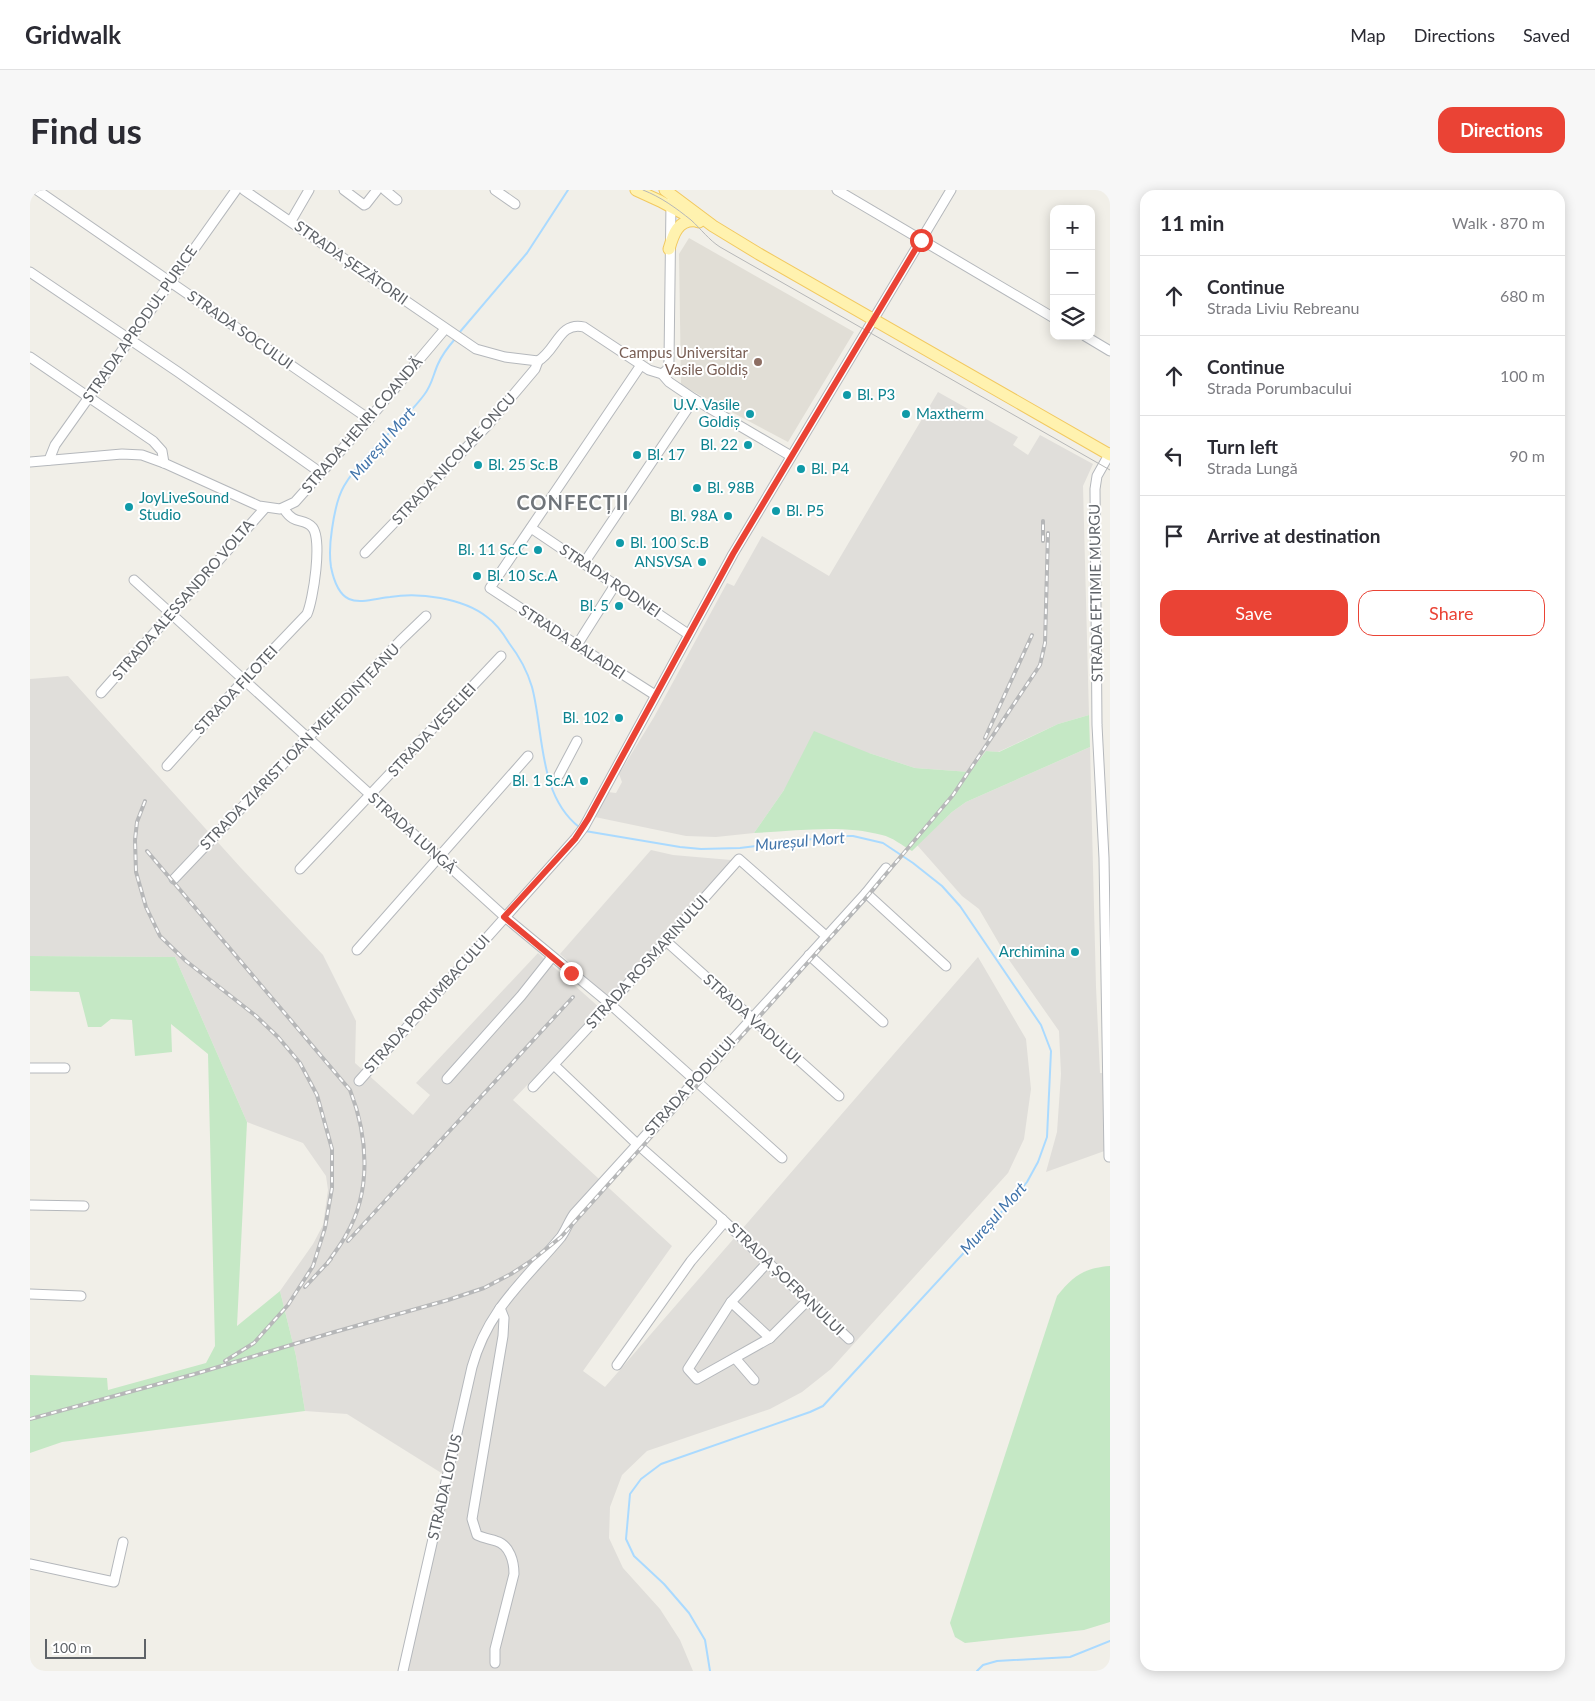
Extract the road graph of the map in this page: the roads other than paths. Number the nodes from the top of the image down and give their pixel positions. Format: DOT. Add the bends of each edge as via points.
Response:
graph roads {
  1 [pos="37,190"];
  2 [pos="236,190"];
  3 [pos="244,190"];
  4 [pos="309,190"];
  5 [pos="344,190"];
  6 [pos="377,190"];
  7 [pos="385,190"];
  8 [pos="495,190"];
  9 [pos="636,190"];
  10 [pos="837,190"];
  11 [pos="951,190"];
  12 [pos="669,191"];
  13 [pos="397,200"];
  14 [pos="515,204"];
  15 [pos="670,206"];
  16 [pos="290,221"];
  17 [pos="696,221"];
  18 [pos="713,226"];
  19 [pos="921,240"];
  20 [pos="669,249"];
  21 [pos="30,272"];
  22 [pos="170,282"];
  23 [pos="1050,316"];
  24 [pos="874,320"];
  25 [pos="445,329"];
  26 [pos="130,340"];
  27 [pos="1092,340"];
  28 [pos="1110,351"];
  29 [pos="30,357"];
  30 [pos="538,360"];
  31 [pos="641,365"];
  32 [pos="662,374"];
  33 [pos="89,397"];
  34 [pos="694,399"];
  35 [pos="369,419"];
  36 [pos="1110,454"];
  37 [pos="791,456"];
  38 [pos="48,460"];
  39 [pos="30,462"];
  40 [pos="164,463"];
  41 [pos="321,472"];
  42 [pos="269,508"];
  43 [pos="284,509"];
  44 [pos="531,528"];
  45 [pos="366,553"];
  46 [pos="584,563"];
  47 [pos="134,580"];
  48 [pos="614,585"];
  49 [pos="172,614"];
  50 [pos="426,616"];
  51 [pos="688,634"];
  52 [pos="577,646"];
  53 [pos="501,656"];
  54 [pos="244,680"];
  55 [pos="101,693"];
  56 [pos="655,695"];
  57 [pos="308,738"];
  58 [pos="577,741"];
  59 [pos="528,756"];
  60 [pos="167,766"];
  61 [pos="559,775"];
  62 [pos="371,795"];
  63 [pos="440,857"];
  64 [pos="886,868"];
  65 [pos="300,869"];
  66 [pos="174,879"];
  67 [pos="866,893"];
  68 [pos="504,917"];
  69 [pos="826,936"];
  70 [pos="666,941"];
  71 [pos="357,950"];
  72 [pos="809,955"];
  73 [pos="552,957"];
  74 [pos="946,966"];
  75 [pos="610,1004"];
  76 [pos="751,1018"];
  77 [pos="883,1022"];
  78 [pos="554,1065"];
  79 [pos="30,1068"];
  80 [pos="65,1068"];
  81 [pos="447,1079"];
  82 [pos="359,1080"];
  83 [pos="694,1081"];
  84 [pos="533,1087"];
  85 [pos="839,1096"];
  86 [pos="637,1144"];
  87 [pos="1109,1157"];
  88 [pos="782,1158"];
  89 [pos="30,1205"];
  90 [pos="84,1206"];
  91 [pos="722,1219"];
  92 [pos="768,1262"];
  93 [pos="30,1294"];
  94 [pos="81,1296"];
  95 [pos="808,1300"];
  96 [pos="731,1302"];
  97 [pos="500,1308"];
  98 [pos="770,1338"];
  99 [pos="849,1340"];
  100 [pos="735,1358"];
  101 [pos="617,1365"];
  102 [pos="754,1380"];
  103 [pos="123,1542"];
  104 [pos="30,1564"];
  105 [pos="495,1663"];
  106 [pos="403,1671"];
  1 -- 22 [label="street, STRADA SOCULUI"];
  2 -- 22 [label="street, STRADA APRODUL PURICE"];
  3 -- 16 [label="street, STRADA ȘEZĂTORII"];
  4 -- 16 [label="street"];
  5 -- 6 [label="street" via="364,205"];
  7 -- 13 [label="street"];
  8 -- 14 [label="street"];
  9 -- 15 [label="main road"];
  10 -- 19 [label="street"];
  11 -- 19 [label="street, STRADA PORUMBACULUI"];
  12 -- 15 [label="street"];
  12 -- 18 [label="main road"];
  15 -- 17 [label="main road"];
  15 -- 20 [label="street"];
  16 -- 25 [label="street, STRADA ȘEZĂTORII"];
  17 -- 18 [label="main road"];
  17 -- 20 [label="main road" via="688,221 678,227"];
  18 -- 24 [label="main road"];
  19 -- 23 [label="street"];
  19 -- 24 [label="street, STRADA PORUMBACULUI"];
  20 -- 32 [label="street" via="670,361"];
  21 -- 26 [label="street"];
  22 -- 26 [label="street, STRADA APRODUL PURICE"];
  22 -- 35 [label="street, STRADA SOCULUI"];
  24 -- 36 [label="main road"];
  24 -- 37 [label="street, STRADA PORUMBACULUI"];
  25 -- 30 [label="street, STRADA ȘEZĂTORII" via="476,350"];
  25 -- 35 [label="street, STRADA HENRI COANDĂ"];
  26 -- 33 [label="street, STRADA APRODUL PURICE"];
  26 -- 41 [label="street"];
  27 -- 28 [label="street"];
  29 -- 33 [label="street"];
  30 -- 31 [label="street, STRADA NICOLAE ONCU" via="548,353 565,330 578,326"];
  30 -- 45 [label="street, STRADA NICOLAE ONCU" via="535,369 487,426"];
  31 -- 32 [label="street, STRADA NICOLAE ONCU"];
  31 -- 44 [label="street"];
  32 -- 34 [label="street, STRADA NICOLAE ONCU"];
  33 -- 38 [label="street, STRADA APRODUL PURICE"];
  33 -- 40 [label="street" via="153,442 162,451"];
  34 -- 37 [label="street, STRADA NICOLAE ONCU"];
  34 -- 46 [label="street"];
  35 -- 41 [label="street, STRADA HENRI COANDĂ"];
  36 -- 87 [label="street, STRADA EFTIMIE MURGU" via="1097,476 1095,489 1097,725 1104,858"];
  37 -- 51 [label="street, STRADA PORUMBACULUI"];
  38 -- 39 [label="street"];
  38 -- 40 [label="street" via="132,454"];
  40 -- 42 [label="street"];
  41 -- 43 [label="street, STRADA HENRI COANDĂ" via="295,502"];
  42 -- 43 [label="street"];
  42 -- 49 [label="street, STRADA ALESSANDRO VOLTA"];
  43 -- 54 [label="street, STRADA FILOTEI" via="291,518 310,525 315,532 315,582 311,603 307,614"];
  44 -- 46 [label="street, STRADA RODNEI"];
  44 -- 52 [label="street, STRADA BALADEI" via="490,588"];
  46 -- 48 [label="street, STRADA RODNEI"];
  47 -- 49 [label="street, STRADA LUNGĂ"];
  48 -- 51 [label="street, STRADA RODNEI"];
  48 -- 52 [label="street"];
  49 -- 54 [label="street, STRADA LUNGĂ"];
  49 -- 55 [label="street, STRADA ALESSANDRO VOLTA"];
  50 -- 57 [label="street, STRADA ZIARIST IOAN MEHEDINȚEANU"];
  51 -- 56 [label="street, STRADA PORUMBACULUI"];
  52 -- 56 [label="street, STRADA BALADEI"];
  53 -- 62 [label="street, STRADA VESELIEI"];
  54 -- 57 [label="street, STRADA LUNGĂ"];
  54 -- 60 [label="street, STRADA FILOTEI"];
  56 -- 68 [label="street, STRADA PORUMBACULUI" via="584,827"];
  57 -- 62 [label="street, STRADA LUNGĂ"];
  57 -- 66 [label="street, STRADA ZIARIST IOAN MEHEDINȚEANU"];
  58 -- 61 [label="street"];
  59 -- 63 [label="street"];
  62 -- 63 [label="street, STRADA LUNGĂ"];
  62 -- 65 [label="street, STRADA VESELIEI"];
  63 -- 68 [label="street, STRADA LUNGĂ"];
  63 -- 71 [label="street"];
  64 -- 67 [label="street, STRADA PODULUI"];
  67 -- 69 [label="street, STRADA PODULUI"];
  67 -- 74 [label="street"];
  68 -- 73 [label="street, STRADA LUNGĂ"];
  68 -- 82 [label="street, STRADA PORUMBACULUI"];
  69 -- 70 [label="street, STRADA ROSMARINULUI" via="739,859"];
  69 -- 72 [label="street, STRADA PODULUI"];
  70 -- 75 [label="street, STRADA ROSMARINULUI"];
  70 -- 76 [label="street, STRADA VADULUI"];
  72 -- 76 [label="street, STRADA PODULUI"];
  72 -- 77 [label="street"];
  73 -- 75 [label="street, STRADA LUNGĂ"];
  73 -- 81 [label="street"];
  75 -- 78 [label="street, STRADA ROSMARINULUI"];
  75 -- 83 [label="street, STRADA LUNGĂ"];
  76 -- 83 [label="street, STRADA PODULUI"];
  76 -- 85 [label="street, STRADA VADULUI"];
  78 -- 84 [label="street, STRADA ROSMARINULUI"];
  78 -- 86 [label="street"];
  79 -- 80 [label="street"];
  83 -- 86 [label="street, STRADA PODULUI"];
  83 -- 88 [label="street, STRADA LUNGĂ"];
  86 -- 91 [label="street"];
  86 -- 97 [label="street, STRADA PODULUI" via="574,1214 562,1234"];
  89 -- 90 [label="street"];
  91 -- 92 [label="street, STRADA ȘOFRANULUI"];
  91 -- 101 [label="street" via="721,1226 691,1261"];
  92 -- 95 [label="street, STRADA ȘOFRANULUI"];
  92 -- 96 [label="street"];
  93 -- 94 [label="street"];
  95 -- 98 [label="street"];
  95 -- 99 [label="street, STRADA ȘOFRANULUI"];
  96 -- 98 [label="street"];
  96 -- 100 [label="street" via="688,1369 697,1379"];
  97 -- 105 [label="street" via="503,1336 472,1519 477,1535 504,1545 514,1565 495,1649"];
  97 -- 106 [label="street, STRADA LOTUS" via="483,1334 472,1367"];
  98 -- 100 [label="street"];
  100 -- 102 [label="street"];
  103 -- 104 [label="street" via="114,1582"];
}
